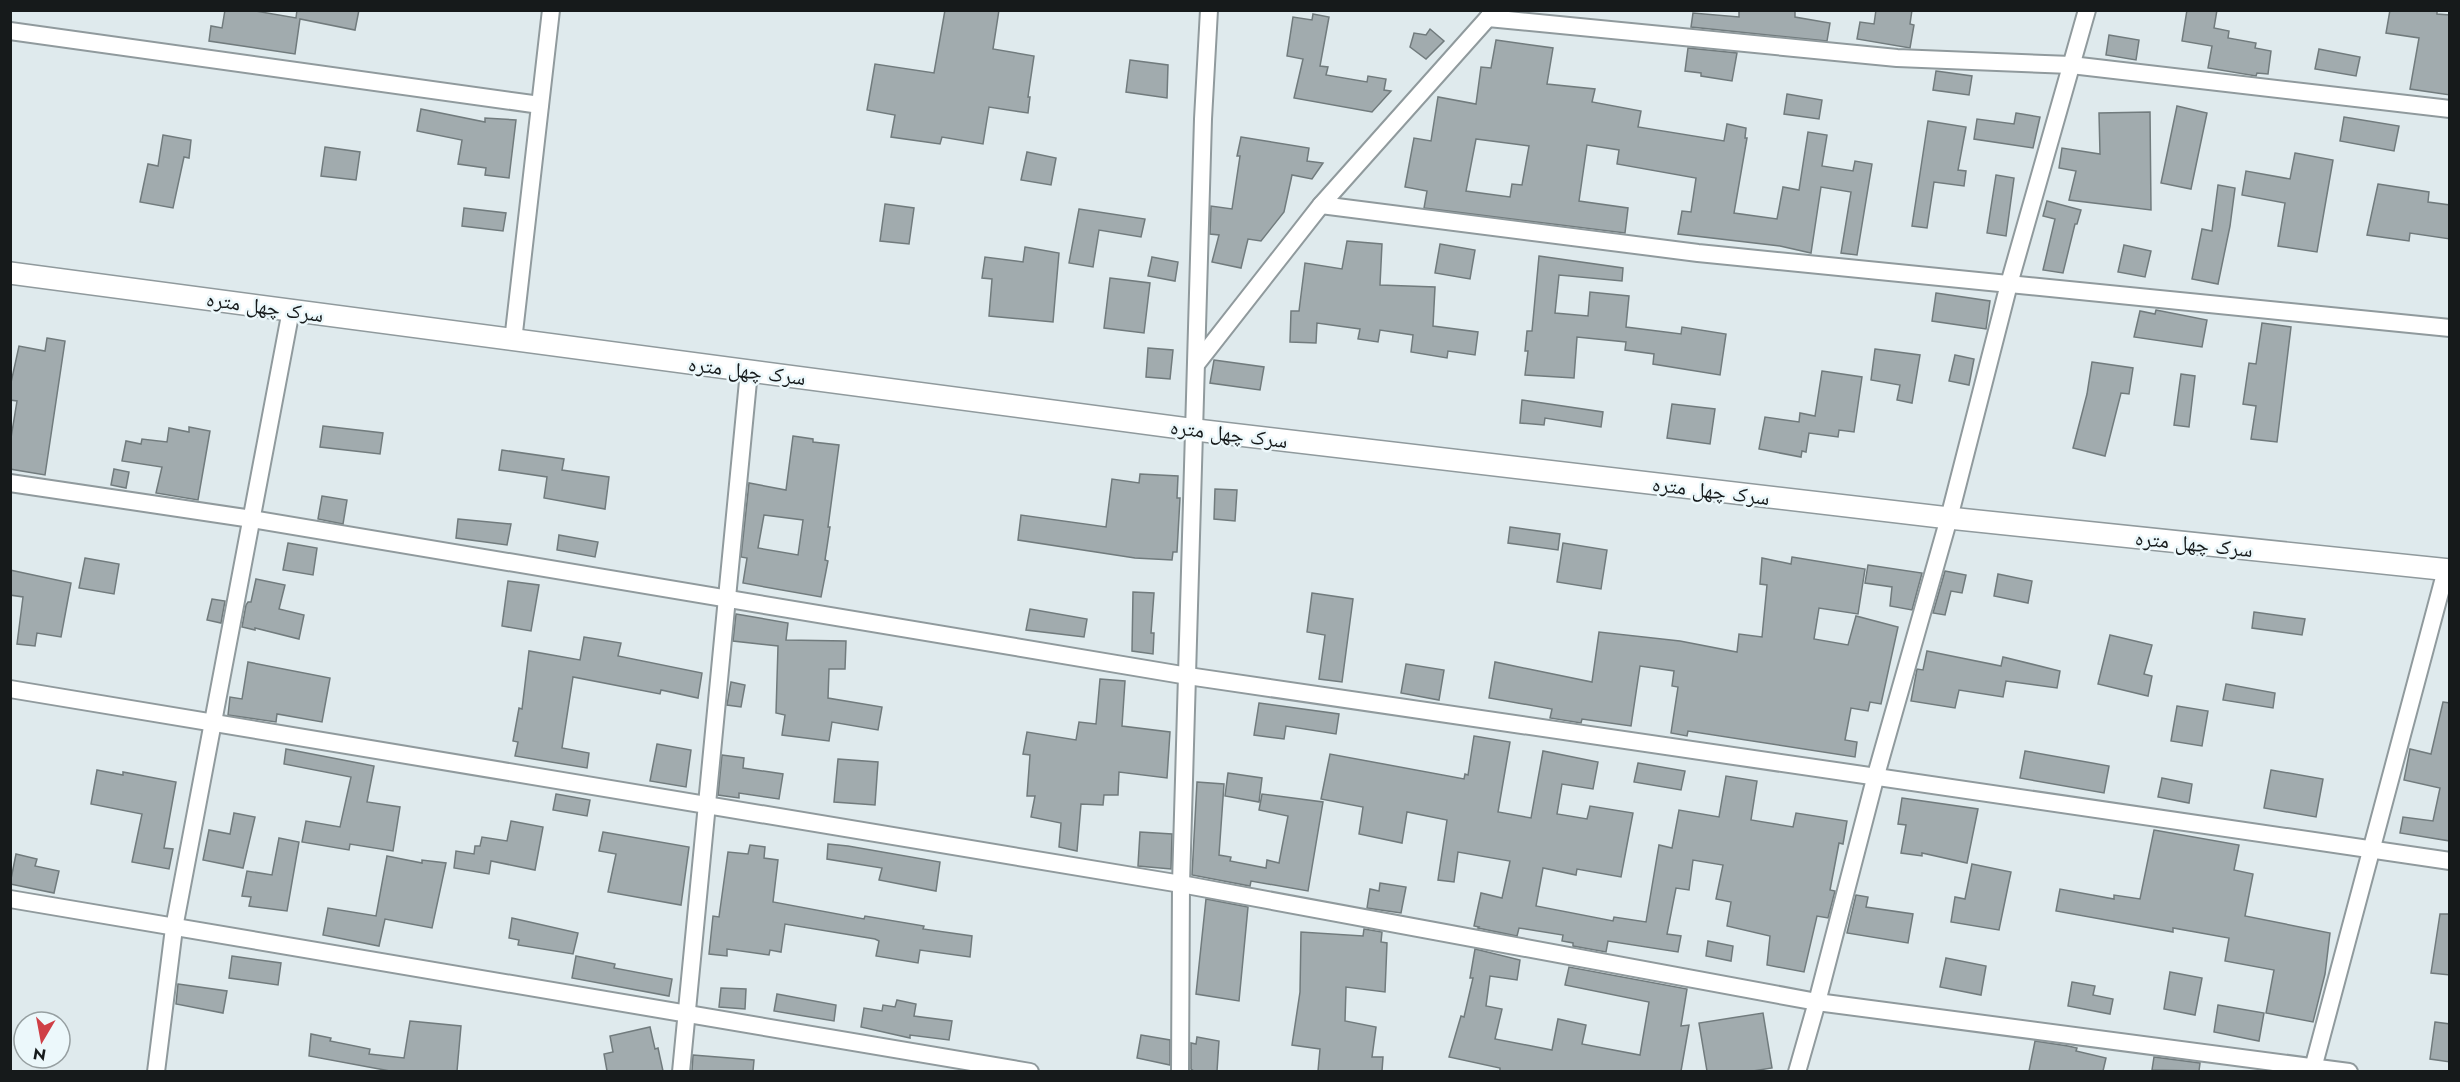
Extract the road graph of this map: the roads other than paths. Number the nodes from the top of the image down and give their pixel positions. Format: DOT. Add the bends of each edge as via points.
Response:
graph roads {
  1 [pos="551,10"];
  2 [pos="1209,10"];
  3 [pos="2087,10"];
  4 [pos="1491,14"];
  5 [pos="10,31"];
  6 [pos="2071,65"];
  7 [pos="540,105"];
  8 [pos="2450,109"];
  9 [pos="1322,205"];
  10 [pos="10,273"];
  11 [pos="2009,284"];
  12 [pos="291,310"];
  13 [pos="2450,328"];
  14 [pos="513,341"];
  15 [pos="1198,362"];
  16 [pos="749,371"];
  17 [pos="1196,430"];
  18 [pos="10,483"];
  19 [pos="252,519"];
  20 [pos="1950,519"];
  21 [pos="2448,570"];
  22 [pos="726,599"];
  23 [pos="1188,676"];
  24 [pos="10,689"];
  25 [pos="213,722"];
  26 [pos="1876,775"];
  27 [pos="707,806"];
  28 [pos="2371,849"];
  29 [pos="2450,861"];
  30 [pos="1181,884"];
  31 [pos="10,899"];
  32 [pos="174,928"];
  33 [pos="1817,1002"];
  34 [pos="686,1012"];
  35 [pos="2312,1069"];
  36 [pos="156,1071"];
  37 [pos="681,1071"];
  38 [pos="1030,1071"];
  39 [pos="1180,1071"];
  40 [pos="1797,1071"];
  41 [pos="2349,1071"];
  1 -- 7 [label="street"];
  2 -- 15 [label="street"];
  3 -- 6 [label="street"];
  4 -- 6 [label="street" via="1897,58"];
  4 -- 9 [label="street"];
  5 -- 7 [label="street"];
  6 -- 8 [label="street"];
  6 -- 11 [label="street"];
  7 -- 14 [label="street"];
  9 -- 11 [label="street" via="1698,253"];
  9 -- 15 [label="street"];
  10 -- 12 [label="street, سرک چهل متره"];
  11 -- 13 [label="street"];
  11 -- 20 [label="street"];
  12 -- 14 [label="street, سرک چهل متره"];
  12 -- 19 [label="street"];
  14 -- 16 [label="street, سرک چهل متره"];
  15 -- 17 [label="street"];
  16 -- 17 [label="street, سرک چهل متره"];
  16 -- 22 [label="street"];
  17 -- 20 [label="street, سرک چهل متره"];
  17 -- 23 [label="street"];
  18 -- 19 [label="street"];
  19 -- 22 [label="street"];
  19 -- 25 [label="street"];
  20 -- 21 [label="street, سرک چهل متره"];
  20 -- 26 [label="street"];
  21 -- 28 [label="street"];
  22 -- 23 [label="street"];
  22 -- 27 [label="street"];
  23 -- 26 [label="street"];
  23 -- 30 [label="street"];
  24 -- 25 [label="street"];
  25 -- 27 [label="street"];
  25 -- 32 [label="street"];
  26 -- 28 [label="street"];
  26 -- 33 [label="street"];
  27 -- 30 [label="street"];
  27 -- 34 [label="street"];
  28 -- 29 [label="street"];
  28 -- 35 [label="street"];
  30 -- 33 [label="street"];
  30 -- 39 [label="street"];
  31 -- 32 [label="street"];
  32 -- 34 [label="street"];
  32 -- 36 [label="street"];
  33 -- 35 [label="street"];
  33 -- 40 [label="street"];
  34 -- 37 [label="street"];
  34 -- 38 [label="street"];
  35 -- 41 [label="street"];
}
